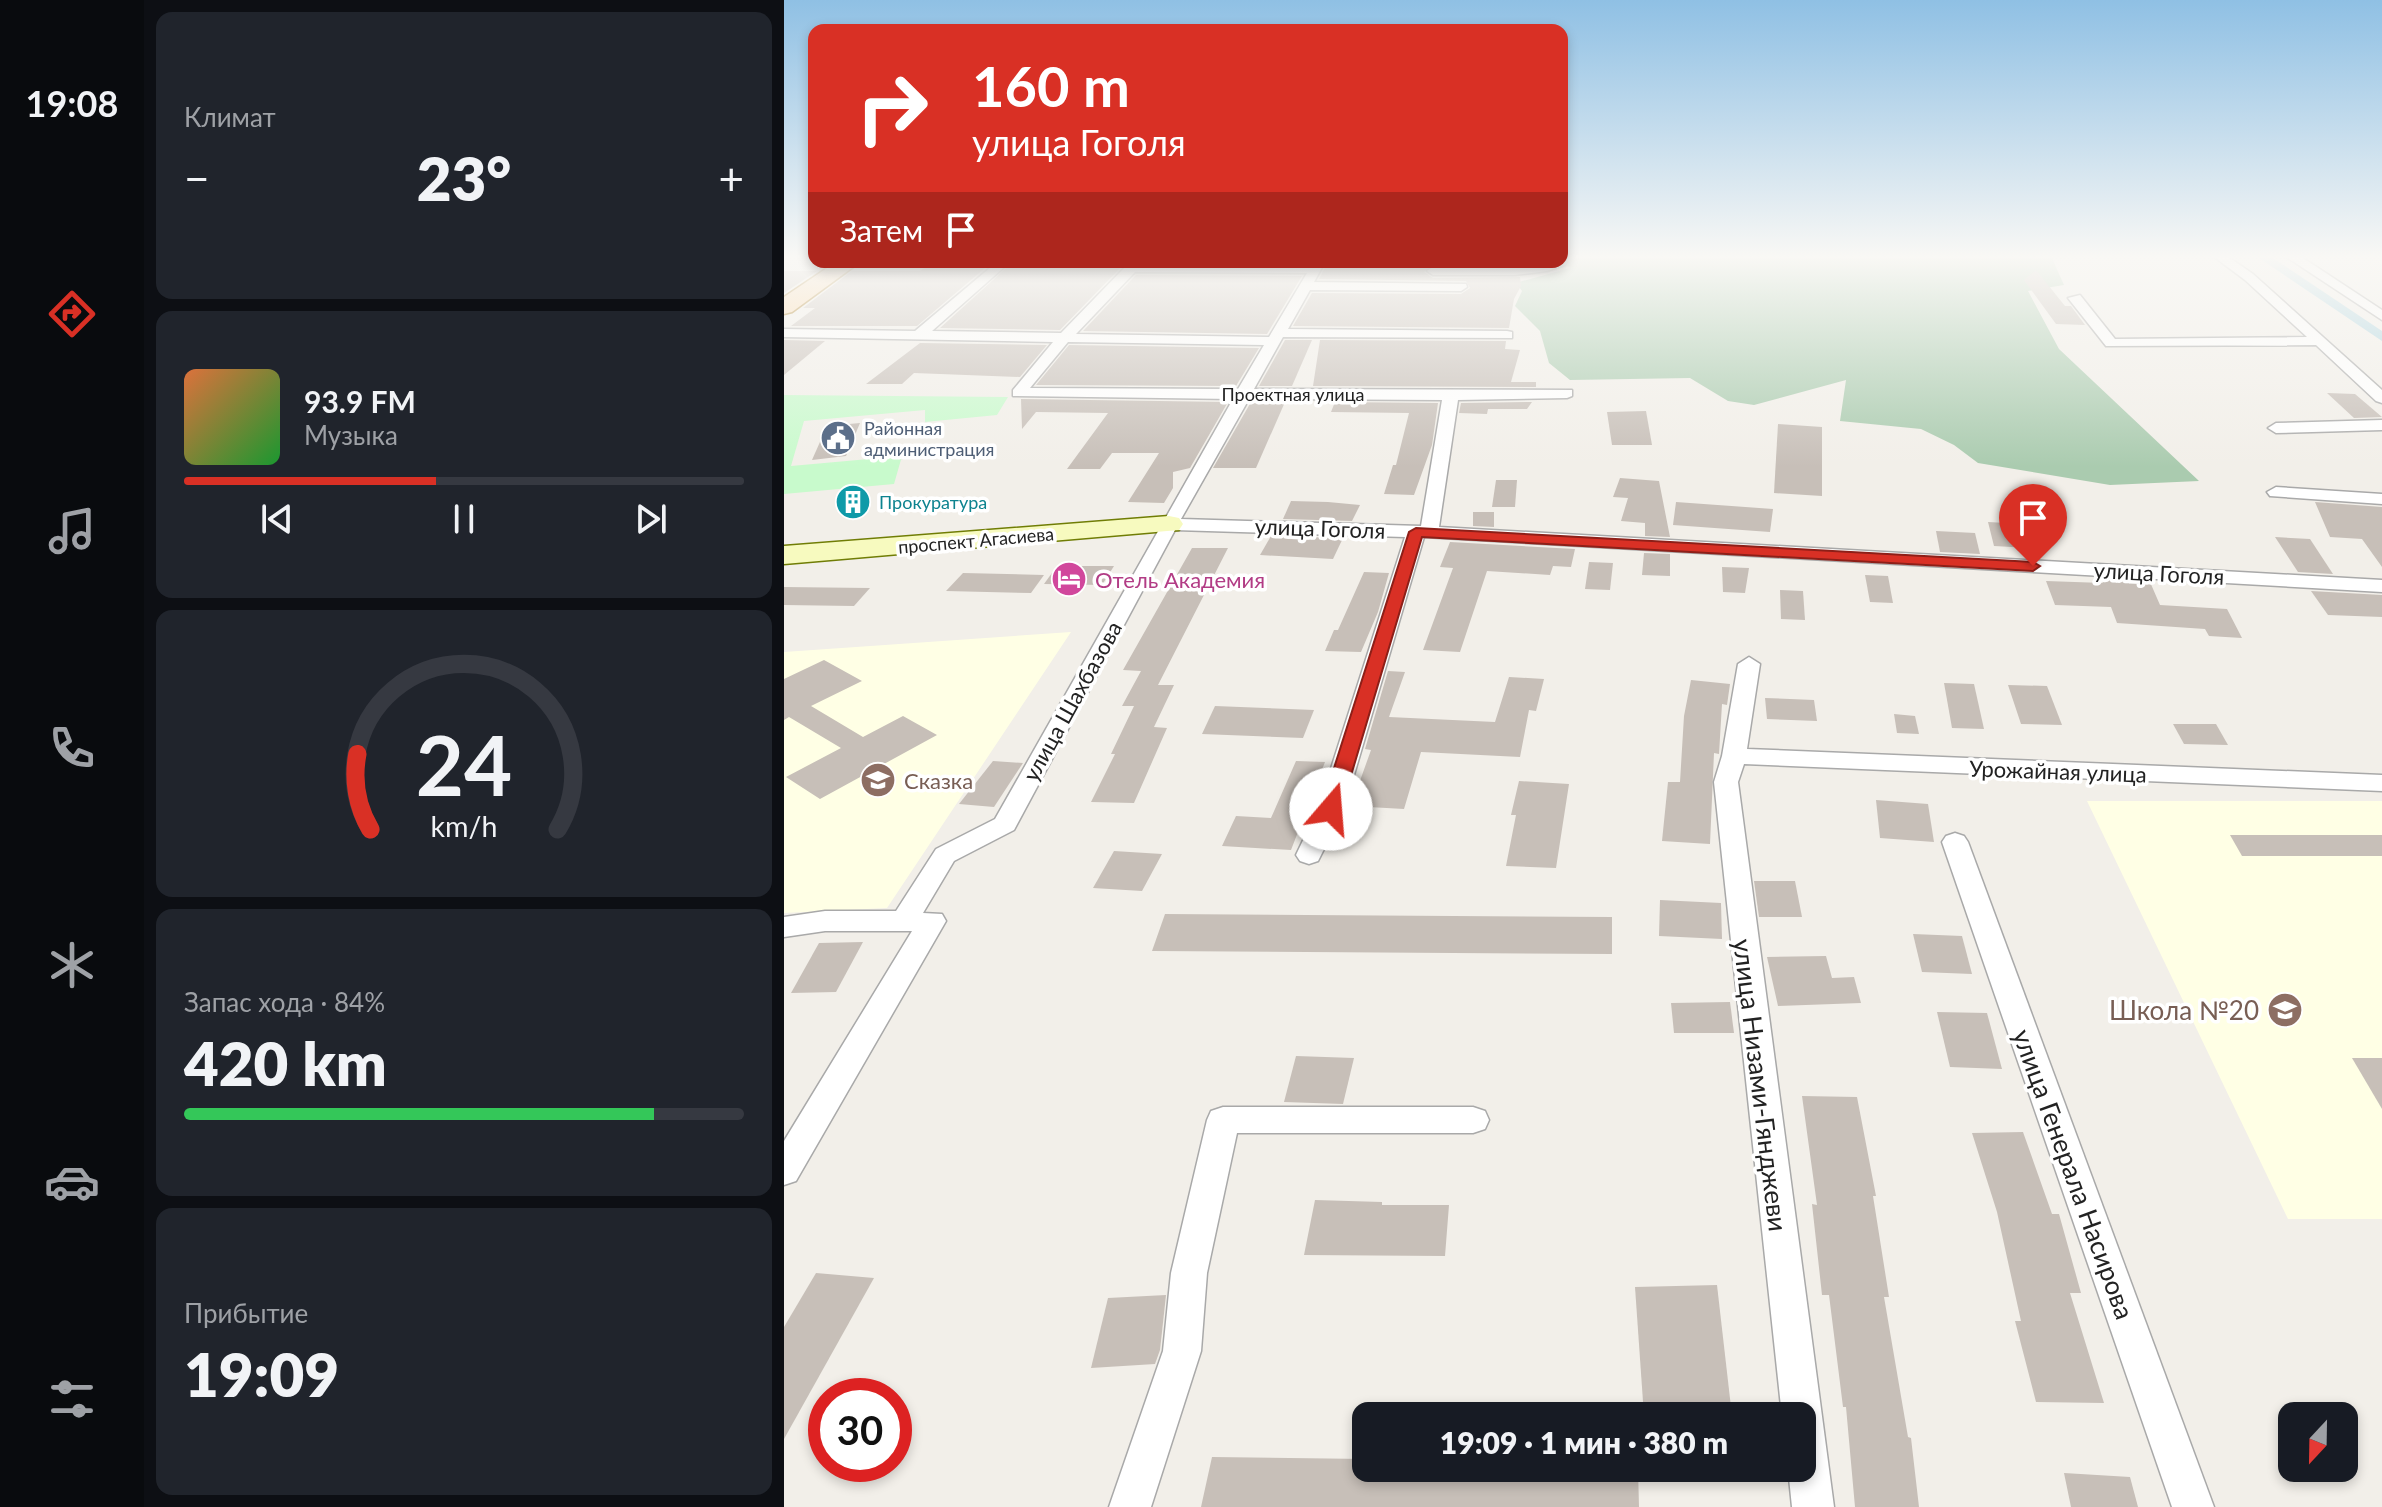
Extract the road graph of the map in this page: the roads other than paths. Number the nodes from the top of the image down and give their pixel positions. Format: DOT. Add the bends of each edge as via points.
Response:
graph roads {
  1 [pos="929,326"];
  2 [pos="1075,326"];
  3 [pos="1284,326"];
  4 [pos="2098,326"];
  5 [pos="2303,326"];
  6 [pos="784,333"];
  7 [pos="1507,335"];
  8 [pos="918,336"];
  9 [pos="1278,337"];
  10 [pos="1064,338"];
  11 [pos="2319,341"];
  12 [pos="1246,393"];
  13 [pos="1567,393"];
  14 [pos="1451,395"];
  15 [pos="2382,398"];
  16 [pos="2382,425"];
  17 [pos="2276,428"];
  18 [pos="2276,492"];
  19 [pos="2382,499"];
  20 [pos="1422,532"];
  21 [pos="1163,535"];
  22 [pos="784,555"];
  23 [pos="784,576"];
  24 [pos="2382,586"];
  25 [pos="1749,664"];
  26 [pos="1734,756"];
  27 [pos="2382,783"];
  28 [pos="1955,842"];
  29 [pos="1309,855"];
  30 [pos="918,921"];
  31 [pos="784,927"];
  32 [pos="1473,1120"];
  33 [pos="784,1171"];
  34 [pos="1130,1507"];
  35 [pos="1813,1507"];
  36 [pos="2193,1507"];
  1 -- 8 [label="street"];
  2 -- 10 [label="street"];
  3 -- 9 [label="street, улица Шахбазова"];
  4 -- 11 [label="street" via="2111,343"];
  5 -- 11 [label="street"];
  6 -- 8 [label="street"];
  7 -- 9 [label="street"];
  8 -- 10 [label="street"];
  9 -- 10 [label="street"];
  9 -- 12 [label="street, улица Шахбазова"];
  10 -- 12 [label="street, Проектная улица" via="1018,393"];
  11 -- 15 [label="street"];
  12 -- 14 [label="street, Проектная улица"];
  12 -- 21 [label="street, улица Шахбазова"];
  13 -- 14 [label="street, Проектная улица"];
  14 -- 20 [label="street"];
  16 -- 17 [label="street"];
  18 -- 19 [label="street"];
  20 -- 21 [label="street, улица Гоголя"];
  20 -- 24 [label="street, улица Гоголя"];
  20 -- 29 [label="street" via="1331,809"];
  21 -- 22 [label="street, проспект Агасиева"];
  21 -- 23 [label="street, улица Гоголя"];
  21 -- 30 [label="street, улица Шахбазова" via="1005,824 945,855"];
  25 -- 26 [label="street, улица Низами-Гянджеви"];
  26 -- 27 [label="street, Урожайная улица"];
  26 -- 35 [label="street, улица Низами-Гянджеви" via="1726,782 1741,926"];
  28 -- 36 [label="street, улица Генерала Насирова"];
  30 -- 31 [label="street" via="825,921"];
  30 -- 33 [label="street, улица Шахбазова"];
  32 -- 34 [label="street" via="1223,1120 1189,1273 1182,1351"];
}
